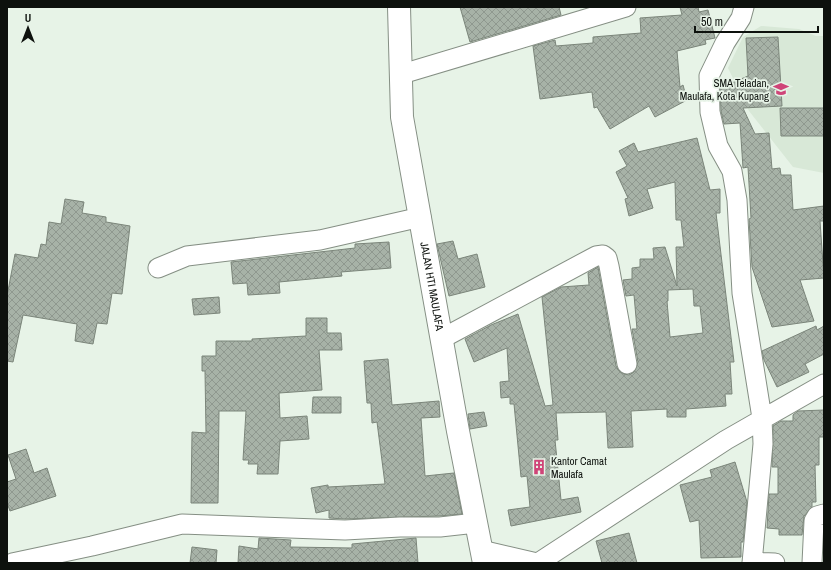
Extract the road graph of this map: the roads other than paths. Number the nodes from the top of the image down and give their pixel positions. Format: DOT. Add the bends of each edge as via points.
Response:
graph roads {
  1 [pos="400,7"];
  2 [pos="626,7"];
  3 [pos="744,7"];
  4 [pos="590,12"];
  5 [pos="402,74"];
  6 [pos="421,217"];
  7 [pos="158,268"];
  8 [pos="443,338"];
  9 [pos="627,364"];
  10 [pos="824,384"];
  11 [pos="762,418"];
  12 [pos="824,514"];
  13 [pos="476,523"];
  14 [pos="483,556"];
  15 [pos="752,562"];
  16 [pos="12,563"];
  17 [pos="537,563"];
  18 [pos="775,563"];
  19 [pos="812,563"];
  1 -- 5 [label="street, JALAN HTI MAULAFA"];
  2 -- 4 [label="street"];
  3 -- 11 [label="street" via="741,18 709,76 710,112 718,146 732,171 737,200 742,293"];
  4 -- 5 [label="street"];
  5 -- 6 [label="street, JALAN HTI MAULAFA" via="402,117"];
  6 -- 7 [label="street" via="320,240 187,256"];
  6 -- 8 [label="street, JALAN HTI MAULAFA"];
  8 -- 9 [label="street" via="596,256 603,255 607,258 609,266"];
  8 -- 13 [label="street, JALAN HTI MAULAFA"];
  10 -- 11 [label="street"];
  11 -- 15 [label="street" via="763,444"];
  11 -- 17 [label="street"];
  12 -- 19 [label="street" via="817,516 814,521"];
  13 -- 14 [label="street, JALAN HTI MAULAFA"];
  13 -- 16 [label="street" via="440,527 346,530 182,524"];
  14 -- 17 [label="street"];
  15 -- 18 [label="street"];
}
